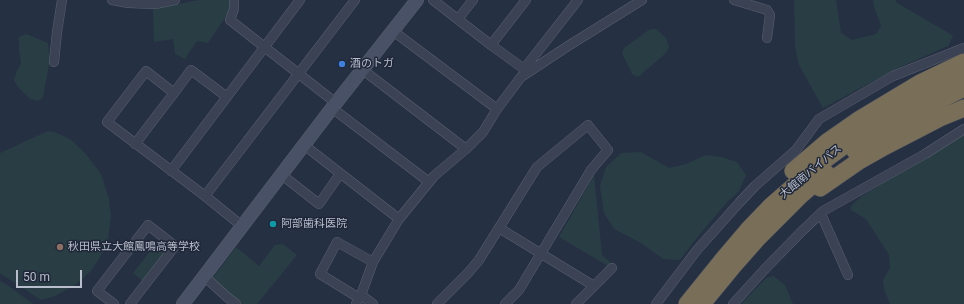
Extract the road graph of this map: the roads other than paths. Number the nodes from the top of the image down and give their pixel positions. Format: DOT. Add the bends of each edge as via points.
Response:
graph roads {
  1 [pos="62,0"];
  2 [pos="112,0"];
  3 [pos="175,0"];
  4 [pos="234,0"];
  5 [pos="300,0"];
  6 [pos="355,0"];
  7 [pos="417,0"];
  8 [pos="433,0"];
  9 [pos="473,0"];
  10 [pos="526,0"];
  11 [pos="578,0"];
  12 [pos="642,0"];
  13 [pos="734,0"];
  14 [pos="458,20"];
  15 [pos="393,31"];
  16 [pos="767,38"];
  17 [pos="491,45"];
  18 [pos="265,47"];
  19 [pos="964,48"];
  20 [pos="54,62"];
  21 [pos="964,62"];
  22 [pos="362,70"];
  23 [pos="525,71"];
  24 [pos="299,74"];
  25 [pos="964,76"];
  26 [pos="964,88"];
  27 [pos="174,93"];
  28 [pos="227,97"];
  29 [pos="334,106"];
  30 [pos="964,108"];
  31 [pos="497,109"];
  32 [pos="964,129"];
  33 [pos="135,144"];
  34 [pos="304,145"];
  35 [pos="466,149"];
  36 [pos="171,171"];
  37 [pos="340,174"];
  38 [pos="282,175"];
  39 [pos="429,182"];
  40 [pos="205,196"];
  41 [pos="820,214"];
  42 [pos="399,219"];
  43 [pos="242,226"];
  44 [pos="499,228"];
  45 [pos="541,253"];
  46 [pos="374,262"];
  47 [pos="612,268"];
  48 [pos="848,275"];
  49 [pos="204,276"];
  50 [pos="594,286"];
  51 [pos="705,293"];
  52 [pos="358,299"];
  53 [pos="231,302"];
  54 [pos="114,304"];
  55 [pos="130,304"];
  56 [pos="183,304"];
  57 [pos="373,304"];
  58 [pos="437,304"];
  59 [pos="505,304"];
  60 [pos="576,304"];
  61 [pos="656,304"];
  62 [pos="687,304"];
  63 [pos="733,304"];
  1 -- 20 [label="street"];
  2 -- 3 [label="street" via="155,4"];
  4 -- 18 [label="street" via="230,20"];
  5 -- 18 [label="street"];
  6 -- 24 [label="street"];
  7 -- 15 [label="street"];
  8 -- 14 [label="street"];
  9 -- 14 [label="street"];
  10 -- 17 [label="street"];
  11 -- 23 [label="street"];
  12 -- 23 [label="street"];
  13 -- 16 [label="street" via="767,10 770,14"];
  14 -- 17 [label="street"];
  15 -- 22 [label="street"];
  15 -- 31 [label="street"];
  17 -- 23 [label="street"];
  18 -- 24 [label="street"];
  18 -- 28 [label="street"];
  19 -- 61 [label="street" via="893,76 819,119 796,150 738,203 697,250"];
  21 -- 51 [label="highway" via="884,104 842,131 796,168 738,234"];
  22 -- 29 [label="street"];
  22 -- 35 [label="street"];
  23 -- 31 [label="street"];
  24 -- 29 [label="street"];
  24 -- 40 [label="street"];
  25 -- 51 [label="highway, 大館南バイパス" via="896,110 818,165 771,206 725,257"];
  26 -- 51 [label="highway, 大館南バイパス" via="873,139 825,175 801,195"];
  27 -- 28 [label="street" via="191,70"];
  27 -- 33 [label="street"];
  27 -- 33 [label="street" via="146,71 107,122"];
  28 -- 36 [label="street"];
  29 -- 34 [label="street"];
  29 -- 39 [label="street"];
  30 -- 51 [label="highway" via="882,148 821,187 769,231"];
  31 -- 35 [label="street" via="483,132"];
  32 -- 41 [label="street"];
  33 -- 36 [label="street"];
  34 -- 37 [label="street"];
  34 -- 38 [label="street"];
  35 -- 39 [label="street"];
  36 -- 40 [label="street"];
  37 -- 38 [label="street" via="318,204"];
  37 -- 42 [label="street"];
  38 -- 43 [label="street"];
  39 -- 42 [label="street"];
  40 -- 43 [label="street"];
  41 -- 48 [label="street"];
  41 -- 63 [label="street"];
  42 -- 46 [label="street"];
  43 -- 49 [label="street"];
  44 -- 45 [label="street"];
  44 -- 45 [label="street" via="537,166 588,125 608,150 591,170"];
  44 -- 58 [label="street" via="479,260"];
  45 -- 50 [label="street"];
  45 -- 59 [label="street" via="519,290"];
  46 -- 52 [label="street"];
  46 -- 52 [label="street" via="337,242 320,274"];
  47 -- 50 [label="street"];
  49 -- 53 [label="street"];
  49 -- 56 [label="street"];
  50 -- 60 [label="street"];
  51 -- 62 [label="highway, 大館南バイパス"];
  52 -- 57 [label="street"];
  54 -- 55 [label="street" via="97,291 148,225 175,246"];
}
